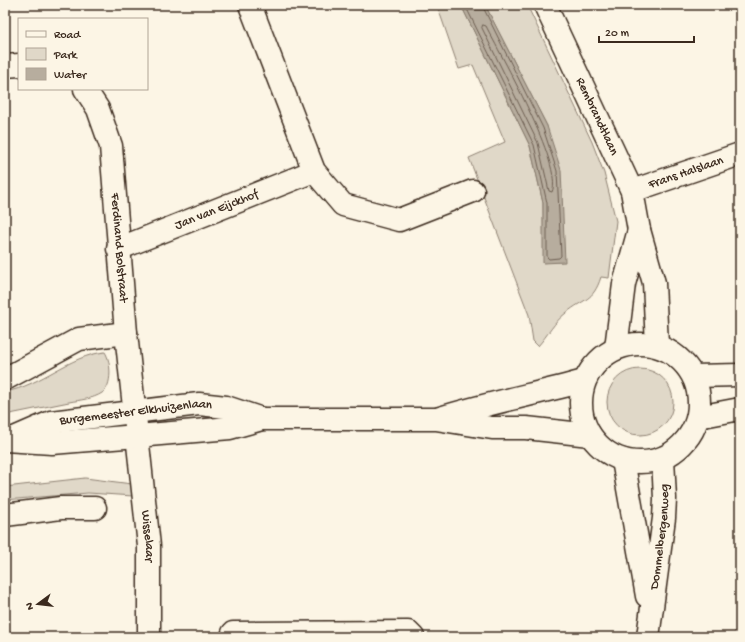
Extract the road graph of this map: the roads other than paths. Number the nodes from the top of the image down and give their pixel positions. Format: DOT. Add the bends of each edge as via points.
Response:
graph roads {
  1 [pos="250,5"];
  2 [pos="545,5"];
  3 [pos="18,65"];
  4 [pos="5,66"];
  5 [pos="86,90"];
  6 [pos="740,154"];
  7 [pos="314,171"];
  8 [pos="472,191"];
  9 [pos="632,191"];
  10 [pos="639,230"];
  11 [pos="118,249"];
  12 [pos="126,333"];
  13 [pos="657,345"];
  14 [pos="616,348"];
  15 [pos="740,375"];
  16 [pos="694,376"];
  17 [pos="5,379"];
  18 [pos="584,381"];
  19 [pos="740,409"];
  20 [pos="134,411"];
  21 [pos="698,417"];
  22 [pos="262,419"];
  23 [pos="436,419"];
  24 [pos="590,435"];
  25 [pos="137,436"];
  26 [pos="8,440"];
  27 [pos="663,458"];
  28 [pos="623,460"];
  29 [pos="95,508"];
  30 [pos="5,515"];
  31 [pos="651,615"];
  32 [pos="233,633"];
  33 [pos="149,637"];
  34 [pos="413,637"];
  35 [pos="648,637"];
  1 -- 7 [label="street"];
  2 -- 9 [label="street, Rembrandtlaan"];
  3 -- 4 [label="street"];
  5 -- 11 [label="street, Ferdinand Bolstraat" via="98,109 111,146"];
  6 -- 9 [label="street, Frans Halslaan"];
  7 -- 8 [label="street" via="343,205 399,220"];
  7 -- 11 [label="street, Jan van Eijckhof"];
  9 -- 10 [label="street, Rembrandtlaan"];
  10 -- 13 [label="street, Rembrandtlaan" via="654,283"];
  10 -- 14 [label="street, Rembrandtlaan" via="624,284"];
  11 -- 12 [label="street, Ferdinand Bolstraat"];
  12 -- 17 [label="street" via="79,339"];
  12 -- 20 [label="street, Ferdinand Bolstraat"];
  13 -- 14 [label="street" via="636,343"];
  13 -- 16 [label="street" via="672,352 684,362"];
  14 -- 18 [label="street" via="592,367"];
  15 -- 16 [label="street"];
  16 -- 21 [label="street" via="699,389"];
  18 -- 23 [label="street, Burgemeester Elkhuizenlaan" via="522,398 484,404"];
  18 -- 24 [label="street" via="581,400 583,418"];
  19 -- 21 [label="street"];
  20 -- 22 [label="street, Burgemeester Elkhuizenlaan" via="200,404 226,407"];
  20 -- 25 [label="street, Wisselaar"];
  20 -- 26 [label="street, Burgemeester Elkhuizenlaan" via="51,422"];
  21 -- 27 [label="street" via="685,442"];
  22 -- 23 [label="street, Burgemeester Elkhuizenlaan"];
  22 -- 25 [label="street, Burgemeester Elkhuizenlaan" via="230,428"];
  23 -- 24 [label="street, Burgemeester Elkhuizenlaan" via="492,428 526,428"];
  24 -- 28 [label="street" via="604,450"];
  25 -- 26 [label="street, Burgemeester Elkhuizenlaan" via="52,443"];
  25 -- 33 [label="street, Wisselaar" via="148,546"];
  27 -- 28 [label="street" via="643,462"];
  27 -- 31 [label="street, Dommelbergenweg" via="664,518"];
  28 -- 31 [label="street, Dommelbergenweg"];
  29 -- 30 [label="street" via="61,508"];
  31 -- 35 [label="street, Dommelbergenweg"];
  32 -- 34 [label="street" via="408,632"];
}
